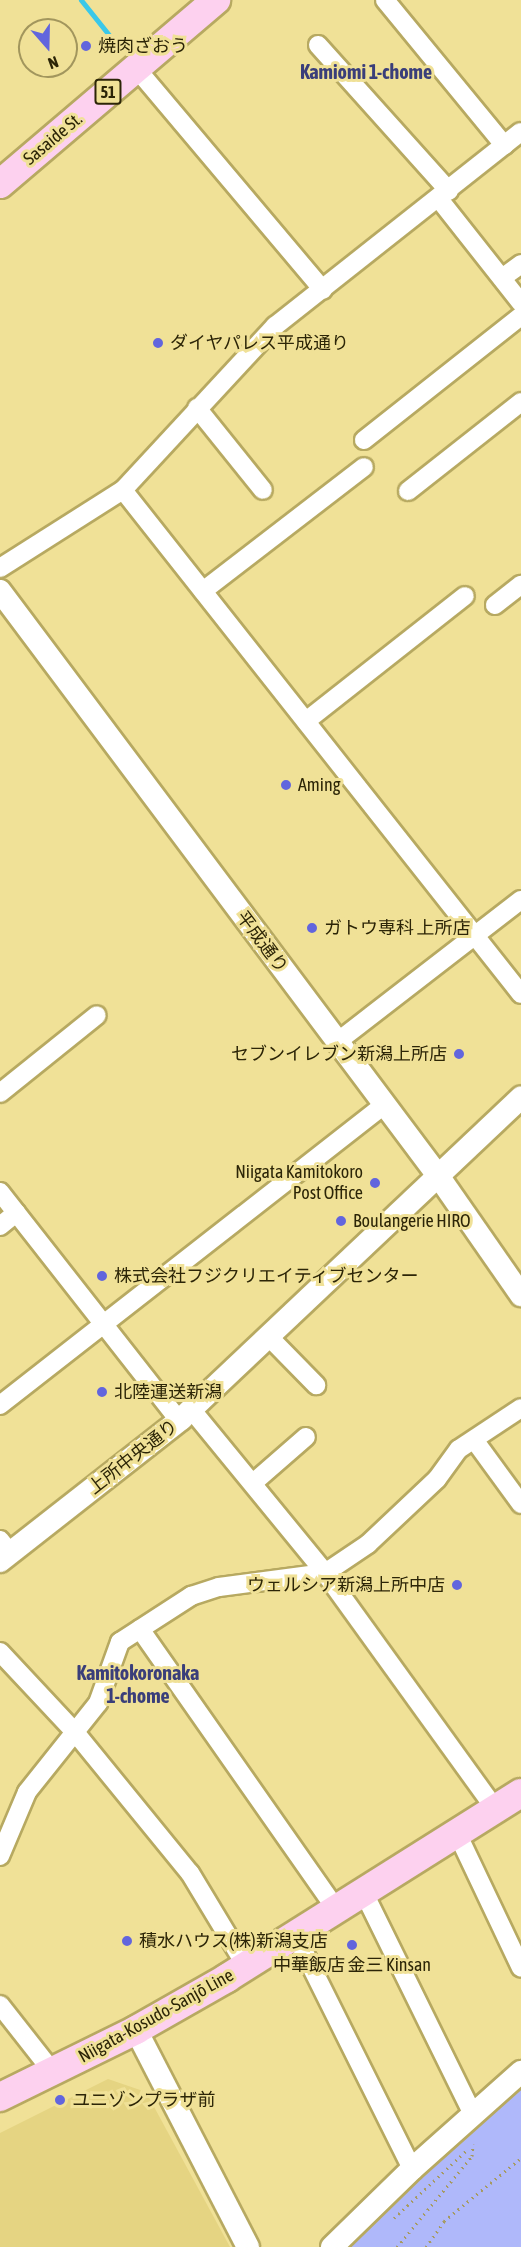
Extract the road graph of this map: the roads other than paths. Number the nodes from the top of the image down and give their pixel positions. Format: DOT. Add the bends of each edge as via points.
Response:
graph roads {
  1 [pos="216,0"];
  2 [pos="385,0"];
  3 [pos="318,45"];
  4 [pos="136,68"];
  5 [pos="521,132"];
  6 [pos="504,145"];
  7 [pos="0,184"];
  8 [pos="444,195"];
  9 [pos="521,264"];
  10 [pos="502,279"];
  11 [pos="323,290"];
  12 [pos="521,303"];
  13 [pos="521,316"];
  14 [pos="521,402"];
  15 [pos="197,408"];
  16 [pos="364,440"];
  17 [pos="364,467"];
  18 [pos="123,489"];
  19 [pos="263,490"];
  20 [pos="408,490"];
  21 [pos="0,568"];
  22 [pos="521,585"];
  23 [pos="0,591"];
  24 [pos="203,591"];
  25 [pos="465,596"];
  26 [pos="495,605"];
  27 [pos="306,722"];
  28 [pos="521,900"];
  29 [pos="475,936"];
  30 [pos="521,994"];
  31 [pos="98,1015"];
  32 [pos="338,1042"];
  33 [pos="0,1093"];
  34 [pos="521,1098"];
  35 [pos="384,1105"];
  36 [pos="439,1177"];
  37 [pos="0,1192"];
  38 [pos="16,1213"];
  39 [pos="0,1226"];
  40 [pos="514,1271"];
  41 [pos="521,1295"];
  42 [pos="106,1323"];
  43 [pos="268,1336"];
  44 [pos="316,1385"];
  45 [pos="0,1405"];
  46 [pos="521,1408"];
  47 [pos="185,1415"];
  48 [pos="306,1437"];
  49 [pos="475,1441"];
  50 [pos="253,1483"];
  51 [pos="521,1504"];
  52 [pos="3,1551"];
  53 [pos="325,1573"];
  54 [pos="140,1629"];
  55 [pos="0,1652"];
  56 [pos="74,1731"];
  57 [pos="521,1793"];
  58 [pos="495,1809"];
  59 [pos="458,1833"];
  60 [pos="0,1856"];
  61 [pos="364,1893"];
  62 [pos="337,1910"];
  63 [pos="296,1936"];
  64 [pos="246,1966"];
  65 [pos="521,1968"];
  66 [pos="0,2005"];
  67 [pos="136,2030"];
  68 [pos="52,2071"];
  69 [pos="521,2072"];
  70 [pos="0,2097"];
  71 [pos="473,2115"];
  72 [pos="412,2169"];
  73 [pos="248,2247"];
  74 [pos="332,2247"];
  1 -- 4 [label="main road, Sasaide St. / 51"];
  2 -- 6 [label="street"];
  3 -- 8 [label="street"];
  4 -- 7 [label="main road, Sasaide St. / 51"];
  4 -- 11 [label="street"];
  5 -- 6 [label="street"];
  6 -- 8 [label="street"];
  8 -- 10 [label="street"];
  8 -- 11 [label="street"];
  9 -- 10 [label="street"];
  10 -- 12 [label="street"];
  11 -- 15 [label="street" via="275,326"];
  13 -- 16 [label="street"];
  14 -- 20 [label="street"];
  15 -- 18 [label="street"];
  15 -- 19 [label="street"];
  17 -- 24 [label="street"];
  18 -- 21 [label="street"];
  18 -- 24 [label="street"];
  22 -- 26 [label="street"];
  23 -- 32 [label="street, 平成通り"];
  24 -- 27 [label="street"];
  25 -- 27 [label="street"];
  27 -- 29 [label="street"];
  28 -- 29 [label="street"];
  29 -- 30 [label="street"];
  29 -- 32 [label="street"];
  31 -- 33 [label="street"];
  32 -- 35 [label="street, 平成通り"];
  34 -- 36 [label="street, 上所中央通り"];
  35 -- 36 [label="street, 平成通り"];
  35 -- 42 [label="street"];
  36 -- 40 [label="street, 平成通り"];
  36 -- 43 [label="street, 上所中央通り"];
  37 -- 38 [label="street"];
  38 -- 39 [label="street"];
  38 -- 42 [label="street"];
  40 -- 41 [label="street, 平成通り"];
  42 -- 45 [label="street"];
  42 -- 47 [label="street"];
  43 -- 44 [label="street"];
  43 -- 47 [label="street, 上所中央通り"];
  46 -- 49 [label="street"];
  47 -- 50 [label="street"];
  47 -- 52 [label="street, 上所中央通り"];
  48 -- 50 [label="street"];
  49 -- 51 [label="street"];
  49 -- 53 [label="street" via="459,1449 437,1479 368,1544"];
  50 -- 53 [label="street"];
  53 -- 54 [label="street" via="219,1587 191,1596"];
  53 -- 58 [label="street"];
  54 -- 56 [label="street" via="120,1642 98,1703"];
  54 -- 62 [label="street"];
  55 -- 56 [label="street"];
  56 -- 60 [label="street" via="27,1792"];
  56 -- 64 [label="street" via="190,1873"];
  57 -- 58 [label="main road, Niigata-Kosudo-Sanjō Line"];
  58 -- 59 [label="main road, Niigata-Kosudo-Sanjō Line"];
  59 -- 61 [label="main road, Niigata-Kosudo-Sanjō Line"];
  59 -- 65 [label="street"];
  61 -- 62 [label="main road, Niigata-Kosudo-Sanjō Line"];
  61 -- 71 [label="street"];
  62 -- 63 [label="main road, Niigata-Kosudo-Sanjō Line"];
  63 -- 64 [label="main road, Niigata-Kosudo-Sanjō Line"];
  63 -- 72 [label="street"];
  64 -- 67 [label="main road, Niigata-Kosudo-Sanjō Line"];
  66 -- 68 [label="street"];
  67 -- 68 [label="main road, Niigata-Kosudo-Sanjō Line"];
  67 -- 73 [label="street"];
  68 -- 70 [label="main road, Niigata-Kosudo-Sanjō Line"];
  69 -- 71 [label="street"];
  71 -- 72 [label="street"];
  72 -- 74 [label="street"];
}
